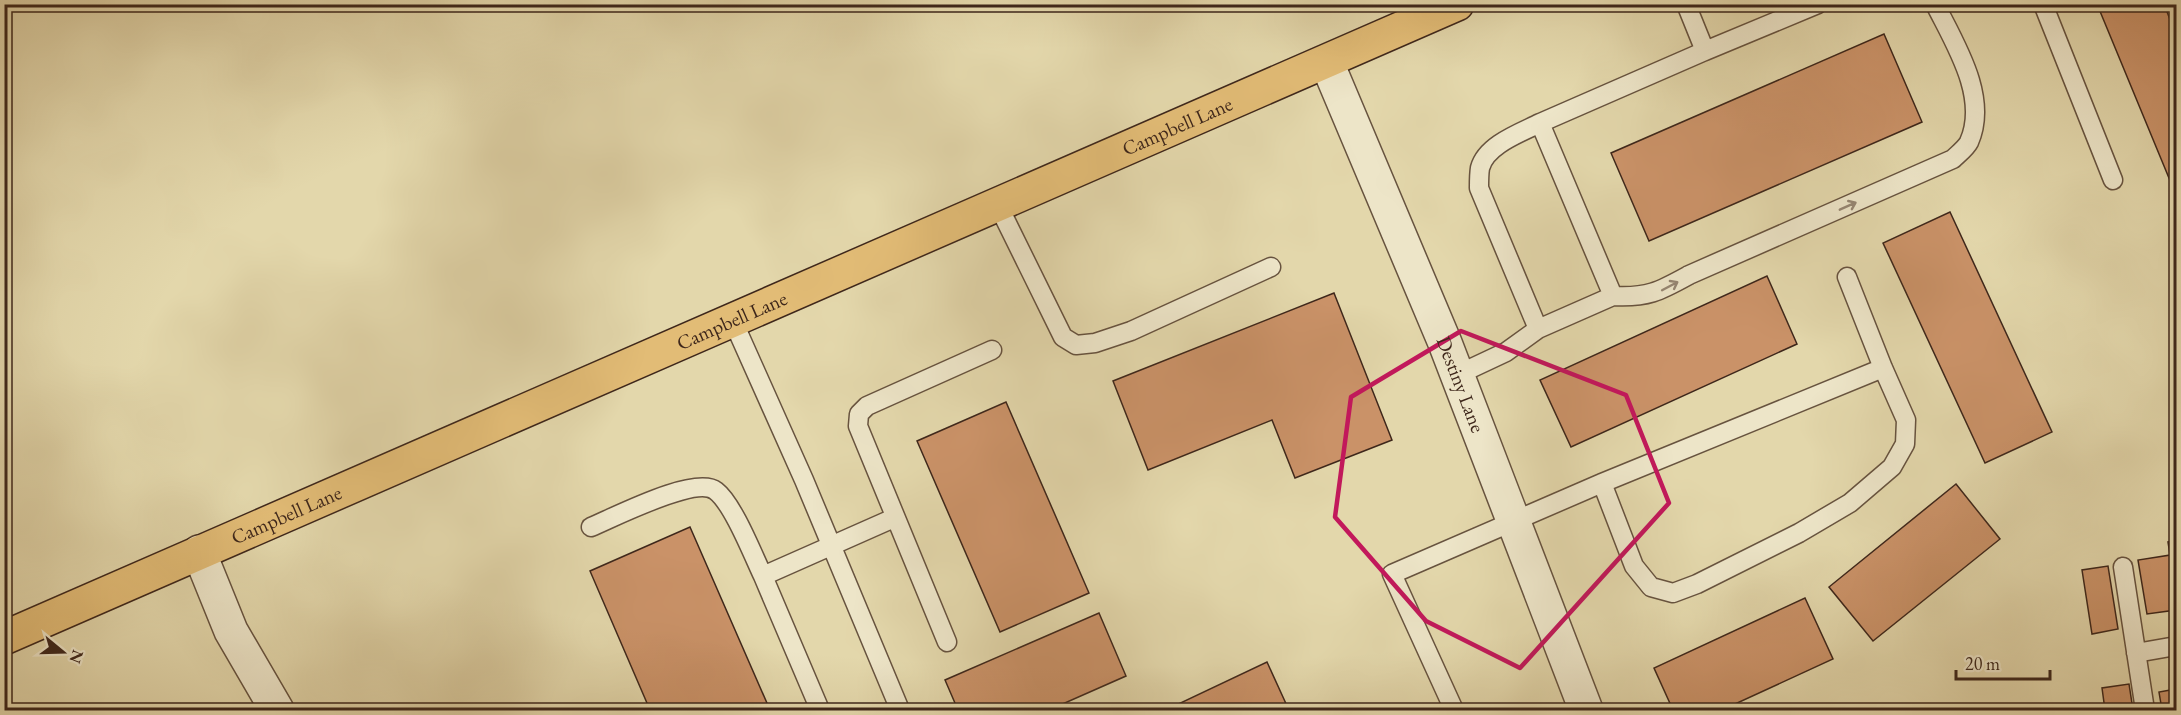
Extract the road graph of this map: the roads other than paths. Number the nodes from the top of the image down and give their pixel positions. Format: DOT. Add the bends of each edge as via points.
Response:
graph roads {
  1 [pos="1457,4"];
  2 [pos="1686,4"];
  3 [pos="1818,4"];
  4 [pos="1935,4"];
  5 [pos="2043,4"];
  6 [pos="1705,51"];
  7 [pos="1327,63"];
  8 [pos="1540,123"];
  9 [pos="2113,180"];
  10 [pos="998,205"];
  11 [pos="1271,267"];
  12 [pos="1847,277"];
  13 [pos="1613,296"];
  14 [pos="733,321"];
  15 [pos="1538,329"];
  16 [pos="992,350"];
  17 [pos="1883,368"];
  18 [pos="1457,375"];
  19 [pos="1602,483"];
  20 [pos="894,518"];
  21 [pos="1513,523"];
  22 [pos="591,527"];
  23 [pos="831,546"];
  24 [pos="199,552"];
  25 [pos="2123,567"];
  26 [pos="763,576"];
  27 [pos="4,638"];
  28 [pos="947,642"];
  29 [pos="2176,646"];
  30 [pos="2136,653"];
  31 [pos="277,711"];
  32 [pos="820,711"];
  33 [pos="900,711"];
  34 [pos="1454,711"];
  35 [pos="1586,711"];
  36 [pos="2145,711"];
  1 -- 7 [label="main road, Campbell Lane"];
  2 -- 6 [label="lane"];
  3 -- 6 [label="lane"];
  13 -- 4 [label="lane, one-way" via="1655,293 1953,159 1968,144 1975,122 1973,95 1963,61"];
  5 -- 9 [label="lane"];
  6 -- 8 [label="lane"];
  7 -- 10 [label="main road, Campbell Lane"];
  7 -- 18 [label="street, Destiny Lane"];
  8 -- 13 [label="lane"];
  8 -- 15 [label="lane" via="1501,143 1485,156 1479,170 1479,188"];
  10 -- 11 [label="lane" via="1063,337 1076,345 1131,331"];
  10 -- 14 [label="main road, Campbell Lane"];
  12 -- 17 [label="lane"];
  13 -- 15 [label="lane"];
  14 -- 23 [label="lane"];
  14 -- 24 [label="main road, Campbell Lane"];
  15 -- 18 [label="lane" via="1506,352"];
  16 -- 20 [label="lane" via="867,406 858,414 858,426"];
  17 -- 19 [label="lane"];
  17 -- 19 [label="lane" via="1906,420 1905,444 1892,467 1850,504 1697,584 1673,593 1651,587 1634,567"];
  18 -- 21 [label="street, Destiny Lane"];
  19 -- 21 [label="lane"];
  20 -- 23 [label="lane"];
  20 -- 28 [label="lane"];
  21 -- 34 [label="lane" via="1392,574"];
  21 -- 35 [label="street, Destiny Lane"];
  22 -- 26 [label="lane" via="672,493 706,486 727,502"];
  23 -- 26 [label="lane"];
  23 -- 33 [label="lane"];
  24 -- 27 [label="main road, Campbell Lane"];
  24 -- 31 [label="street" via="231,631"];
  25 -- 30 [label="lane"];
  26 -- 32 [label="lane"];
  29 -- 30 [label="lane"];
  30 -- 36 [label="lane"];
}
